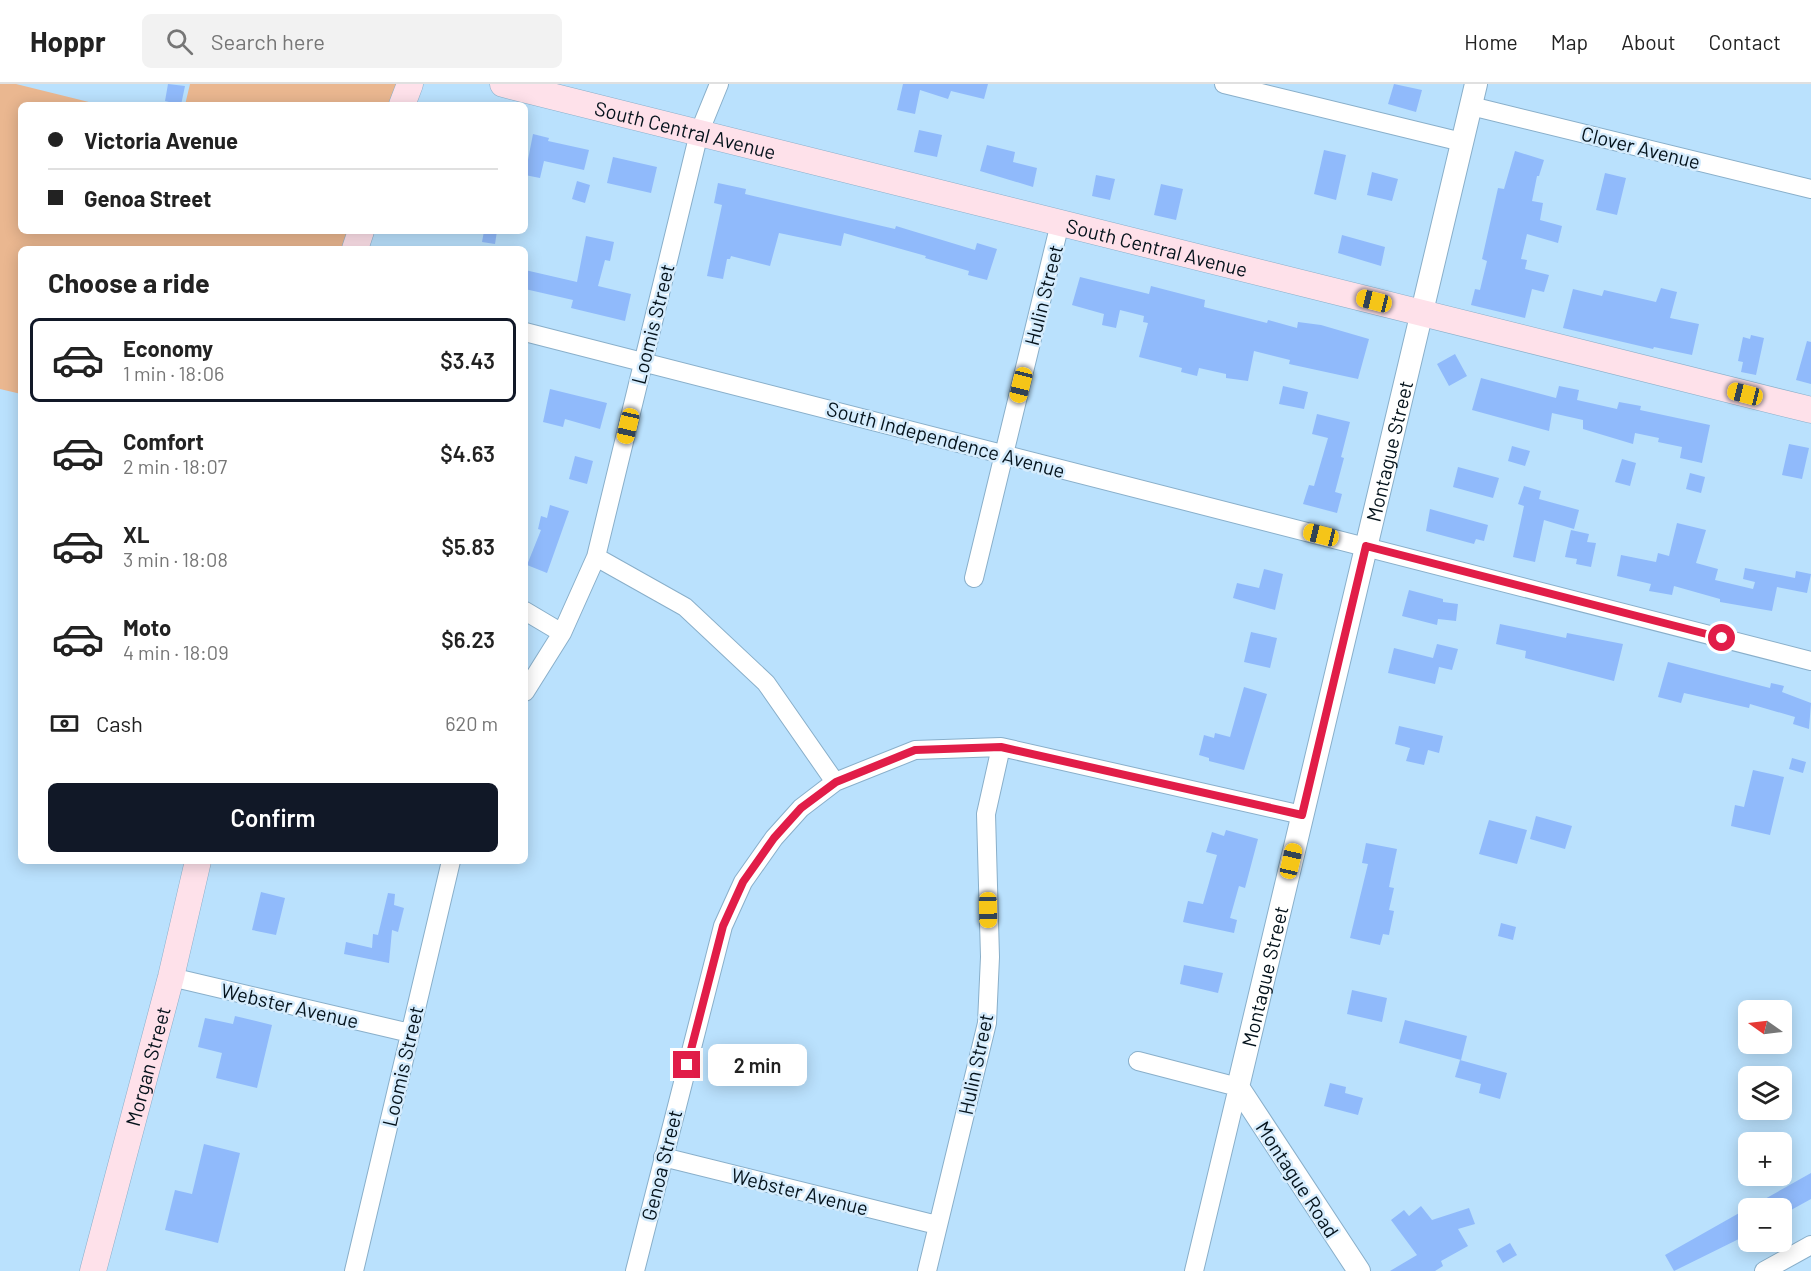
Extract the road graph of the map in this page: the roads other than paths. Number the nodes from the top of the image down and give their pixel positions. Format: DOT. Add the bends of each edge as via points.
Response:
graph roads {
  1 [pos="410,84"];
  2 [pos="503,84"];
  3 [pos="720,84"];
  4 [pos="1224,84"];
  5 [pos="1476,84"];
  6 [pos="403,102"];
  7 [pos="1471,106"];
  8 [pos="699,133"];
  9 [pos="1462,142"];
  10 [pos="1811,189"];
  11 [pos="1060,223"];
  12 [pos="1422,312"];
  13 [pos="528,333"];
  14 [pos="644,360"];
  15 [pos="1811,410"];
  16 [pos="1004,454"];
  17 [pos="1366,546"];
  18 [pos="597,556"];
  19 [pos="974,578"];
  20 [pos="528,613"];
  21 [pos="562,633"];
  22 [pos="1811,661"];
  23 [pos="528,687"];
  24 [pos="1001,747"];
  25 [pos="836,782"];
  26 [pos="1302,815"];
  27 [pos="197,864"];
  28 [pos="450,864"];
  29 [pos="171,977"];
  30 [pos="410,1033"];
  31 [pos="1138,1061"];
  32 [pos="1238,1087"];
  33 [pos="663,1157"];
  34 [pos="937,1225"];
  35 [pos="1811,1245"];
  36 [pos="93,1271"];
  37 [pos="354,1271"];
  38 [pos="635,1271"];
  39 [pos="927,1271"];
  40 [pos="1194,1271"];
  41 [pos="1359,1271"];
  42 [pos="1764,1271"];
  1 -- 6 [label="main road"];
  2 -- 8 [label="main road, South Central Avenue"];
  3 -- 8 [label="street, Loomis Street"];
  4 -- 9 [label="street"];
  5 -- 7 [label="street, Montague Street"];
  7 -- 9 [label="street, Montague Street"];
  7 -- 10 [label="street, Clover Avenue"];
  8 -- 11 [label="main road, South Central Avenue"];
  8 -- 14 [label="street, Loomis Street"];
  9 -- 12 [label="street, Montague Street"];
  11 -- 12 [label="main road, South Central Avenue"];
  11 -- 16 [label="street, Hulin Street"];
  12 -- 15 [label="main road, South Central Avenue"];
  12 -- 17 [label="street, Montague Street"];
  13 -- 14 [label="street, South Independence Avenue"];
  14 -- 16 [label="street, South Independence Avenue"];
  14 -- 18 [label="street, Loomis Street"];
  16 -- 17 [label="street, South Independence Avenue"];
  16 -- 19 [label="street, Hulin Street"];
  17 -- 22 [label="street, South Independence Avenue"];
  17 -- 26 [label="street, Montague Street"];
  18 -- 21 [label="street, Loomis Street"];
  18 -- 25 [label="street" via="685,607 766,683"];
  20 -- 21 [label="street"];
  21 -- 23 [label="street, Loomis Street"];
  24 -- 25 [label="street, Genoa Street" via="915,750"];
  24 -- 26 [label="street, Genoa Street"];
  24 -- 34 [label="street, Hulin Street" via="986,814 990,957 987,1023"];
  25 -- 33 [label="street, Genoa Street" via="801,808 780,830 743,882 723,926"];
  26 -- 32 [label="street, Montague Street"];
  27 -- 29 [label="main road, Morgan Street"];
  28 -- 30 [label="street, Loomis Street"];
  29 -- 30 [label="street, Webster Avenue"];
  29 -- 36 [label="main road, Morgan Street"];
  30 -- 37 [label="street, Loomis Street"];
  31 -- 32 [label="street"];
  32 -- 40 [label="street, Montague Street"];
  32 -- 41 [label="street, Montague Road"];
  33 -- 34 [label="street, Webster Avenue"];
  33 -- 38 [label="street, Genoa Street"];
  34 -- 39 [label="street, Hulin Street"];
  35 -- 42 [label="street"];
}
